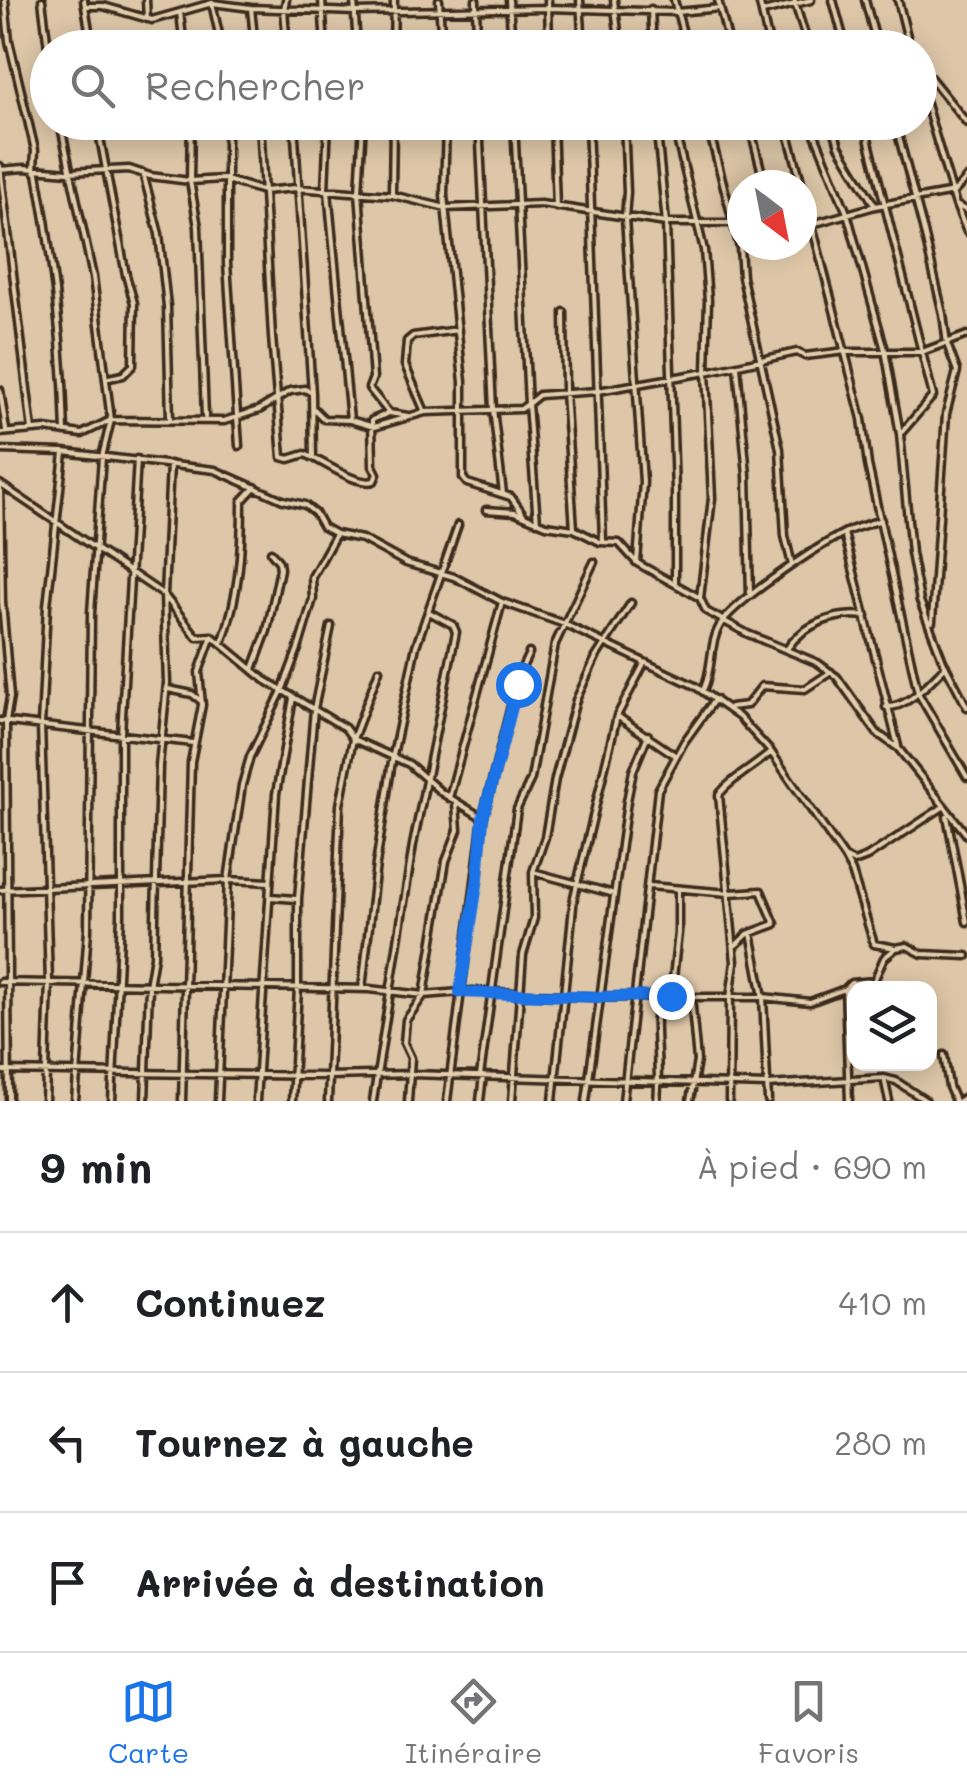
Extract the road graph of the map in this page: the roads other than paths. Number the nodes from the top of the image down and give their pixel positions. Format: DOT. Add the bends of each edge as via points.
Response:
graph roads {
  1 [pos="5,0"];
  2 [pos="42,0"];
  3 [pos="117,0"];
  4 [pos="146,0"];
  5 [pos="286,0"];
  6 [pos="322,0"];
  7 [pos="354,0"];
  8 [pos="394,0"];
  9 [pos="439,0"];
  10 [pos="476,0"];
  11 [pos="510,0"];
  12 [pos="548,0"];
  13 [pos="580,0"];
  14 [pos="614,0"];
  15 [pos="674,0"];
  16 [pos="718,0"];
  17 [pos="758,0"];
  18 [pos="811,0"];
  19 [pos="834,0"];
  20 [pos="866,0"];
  21 [pos="898,0"];
  22 [pos="795,2"];
  23 [pos="85,3"];
  24 [pos="212,3"];
  25 [pos="251,8"];
  26 [pos="549,8"];
  27 [pos="720,8"];
  28 [pos="284,9"];
  29 [pos="616,9"];
  30 [pos="650,9"];
  31 [pos="117,10"];
  32 [pos="396,10"];
  33 [pos="440,10"];
  34 [pos="510,10"];
  35 [pos="581,11"];
  36 [pos="180,12"];
  37 [pos="322,12"];
  38 [pos="355,12"];
  39 [pos="476,12"];
  40 [pos="677,12"];
  41 [pos="762,12"];
  42 [pos="147,20"];
  43 [pos="46,30"];
  44 [pos="89,30"];
  45 [pos="182,30"];
  46 [pos="218,30"];
  47 [pos="253,30"];
  48 [pos="286,30"];
  49 [pos="324,30"];
  50 [pos="356,30"];
  51 [pos="394,30"];
  52 [pos="441,30"];
  53 [pos="476,30"];
  54 [pos="511,30"];
  55 [pos="549,30"];
  56 [pos="582,30"];
  57 [pos="618,30"];
  58 [pos="652,30"];
  59 [pos="682,30"];
  60 [pos="726,30"];
  61 [pos="766,30"];
  62 [pos="804,30"];
  63 [pos="842,30"];
  64 [pos="874,30"];
  65 [pos="906,30"];
  66 [pos="937,86"];
  67 [pos="967,123"];
  68 [pos="30,129"];
  69 [pos="937,138"];
  70 [pos="33,140"];
  71 [pos="63,140"];
  72 [pos="100,140"];
  73 [pos="191,140"];
  74 [pos="227,140"];
  75 [pos="261,140"];
  76 [pos="295,140"];
  77 [pos="327,140"];
  78 [pos="362,140"];
  79 [pos="394,140"];
  80 [pos="446,140"];
  81 [pos="480,140"];
  82 [pos="515,140"];
  83 [pos="554,140"];
  84 [pos="589,140"];
  85 [pos="625,140"];
  86 [pos="658,140"];
  87 [pos="677,140"];
  88 [pos="711,140"];
  89 [pos="754,140"];
  90 [pos="790,140"];
  91 [pos="817,140"];
  92 [pos="837,140"];
  93 [pos="868,140"];
  94 [pos="900,140"];
  95 [pos="0,169"];
  96 [pos="34,170"];
  97 [pos="761,170"];
  98 [pos="798,170"];
  99 [pos="68,172"];
  100 [pos="106,172"];
  101 [pos="142,173"];
  102 [pos="967,178"];
  103 [pos="190,181"];
  104 [pos="227,181"];
  105 [pos="296,188"];
  106 [pos="326,190"];
  107 [pos="262,191"];
  108 [pos="359,192"];
  109 [pos="954,192"];
  110 [pos="392,195"];
  111 [pos="916,199"];
  112 [pos="518,203"];
  113 [pos="727,204"];
  114 [pos="484,206"];
  115 [pos="874,206"];
  116 [pos="886,206"];
  117 [pos="556,207"];
  118 [pos="963,207"];
  119 [pos="446,208"];
  120 [pos="592,213"];
  121 [pos="847,213"];
  122 [pos="625,218"];
  123 [pos="666,223"];
  124 [pos="697,224"];
  125 [pos="727,224"];
  126 [pos="817,225"];
  127 [pos="967,232"];
  128 [pos="817,238"];
  129 [pos="742,260"];
  130 [pos="564,312"];
  131 [pos="458,330"];
  132 [pos="967,336"];
  133 [pos="946,344"];
  134 [pos="885,350"];
  135 [pos="846,352"];
  136 [pos="922,352"];
  137 [pos="760,360"];
  138 [pos="736,366"];
  139 [pos="706,372"];
  140 [pos="108,378"];
  141 [pos="672,378"];
  142 [pos="636,384"];
  143 [pos="0,390"];
  144 [pos="598,391"];
  145 [pos="565,392"];
  146 [pos="312,393"];
  147 [pos="277,401"];
  148 [pos="528,404"];
  149 [pos="313,406"];
  150 [pos="493,409"];
  151 [pos="425,412"];
  152 [pos="388,413"];
  153 [pos="463,413"];
  154 [pos="408,416"];
  155 [pos="236,418"];
  156 [pos="205,419"];
  157 [pos="111,420"];
  158 [pos="170,420"];
  159 [pos="350,420"];
  160 [pos="374,426"];
  161 [pos="32,430"];
  162 [pos="3,432"];
  163 [pos="64,432"];
  164 [pos="900,434"];
  165 [pos="239,446"];
  166 [pos="0,450"];
  167 [pos="64,452"];
  168 [pos="102,457"];
  169 [pos="313,457"];
  170 [pos="137,459"];
  171 [pos="170,464"];
  172 [pos="0,484"];
  173 [pos="255,487"];
  174 [pos="503,494"];
  175 [pos="486,510"];
  176 [pos="523,515"];
  177 [pos="881,520"];
  178 [pos="537,522"];
  179 [pos="56,523"];
  180 [pos="458,525"];
  181 [pos="574,529"];
  182 [pos="844,532"];
  183 [pos="336,534"];
  184 [pos="602,541"];
  185 [pos="96,550"];
  186 [pos="272,552"];
  187 [pos="594,562"];
  188 [pos="637,563"];
  189 [pos="792,565"];
  190 [pos="132,573"];
  191 [pos="444,574"];
  192 [pos="674,583"];
  193 [pos="164,595"];
  194 [pos="700,598"];
  195 [pos="750,598"];
  196 [pos="502,602"];
  197 [pos="631,603"];
  198 [pos="428,612"];
  199 [pos="867,616"];
  200 [pos="723,621"];
  201 [pos="562,623"];
  202 [pos="332,626"];
  203 [pos="932,626"];
  204 [pos="212,636"];
  205 [pos="222,643"];
  206 [pos="606,645"];
  207 [pos="787,648"];
  208 [pos="530,653"];
  209 [pos="644,663"];
  210 [pos="946,666"];
  211 [pos="253,669"];
  212 [pos="379,670"];
  213 [pos="830,672"];
  214 [pos="166,689"];
  215 [pos="704,690"];
  216 [pos="282,691"];
  217 [pos="918,694"];
  218 [pos="293,698"];
  219 [pos="715,700"];
  220 [pos="200,701"];
  221 [pos="886,706"];
  222 [pos="727,707"];
  223 [pos="967,707"];
  224 [pos="314,709"];
  225 [pos="617,716"];
  226 [pos="3,721"];
  227 [pos="41,726"];
  228 [pos="89,730"];
  229 [pos="121,734"];
  230 [pos="648,734"];
  231 [pos="354,739"];
  232 [pos="162,740"];
  233 [pos="193,743"];
  234 [pos="898,748"];
  235 [pos="771,752"];
  236 [pos="394,755"];
  237 [pos="676,756"];
  238 [pos="967,778"];
  239 [pos="425,779"];
  240 [pos="450,798"];
  241 [pos="456,802"];
  242 [pos="944,809"];
  243 [pos="483,818"];
  244 [pos="967,835"];
  245 [pos="844,857"];
  246 [pos="534,872"];
  247 [pos="228,880"];
  248 [pos="190,882"];
  249 [pos="270,882"];
  250 [pos="157,884"];
  251 [pos="578,884"];
  252 [pos="120,885"];
  253 [pos="649,886"];
  254 [pos="86,887"];
  255 [pos="8,889"];
  256 [pos="678,889"];
  257 [pos="0,890"];
  258 [pos="44,890"];
  259 [pos="612,893"];
  260 [pos="729,894"];
  261 [pos="271,897"];
  262 [pos="298,899"];
  263 [pos="967,922"];
  264 [pos="751,933"];
  265 [pos="734,946"];
  266 [pos="896,948"];
  267 [pos="967,956"];
  268 [pos="0,982"];
  269 [pos="9,982"];
  270 [pos="49,982"];
  271 [pos="84,984"];
  272 [pos="118,984"];
  273 [pos="149,986"];
  274 [pos="186,988"];
  275 [pos="224,988"];
  276 [pos="264,988"];
  277 [pos="298,988"];
  278 [pos="332,988"];
  279 [pos="362,989"];
  280 [pos="389,990"];
  281 [pos="845,990"];
  282 [pos="460,992"];
  283 [pos="424,994"];
  284 [pos="490,994"];
  285 [pos="519,995"];
  286 [pos="564,995"];
  287 [pos="671,996"];
  288 [pos="690,996"];
  289 [pos="599,997"];
  290 [pos="634,997"];
  291 [pos="658,997"];
  292 [pos="763,997"];
  293 [pos="730,998"];
  294 [pos="944,1055"];
  295 [pos="0,1071"];
  296 [pos="10,1071"];
  297 [pos="47,1071"];
  298 [pos="75,1071"];
  299 [pos="112,1071"];
  300 [pos="146,1072"];
  301 [pos="182,1074"];
  302 [pos="220,1074"];
  303 [pos="258,1074"];
  304 [pos="294,1074"];
  305 [pos="412,1074"];
  306 [pos="450,1074"];
  307 [pos="376,1075"];
  308 [pos="329,1076"];
  309 [pos="482,1076"];
  310 [pos="555,1078"];
  311 [pos="884,1078"];
  312 [pos="516,1080"];
  313 [pos="589,1080"];
  314 [pos="626,1081"];
  315 [pos="848,1082"];
  316 [pos="659,1083"];
  317 [pos="692,1084"];
  318 [pos="728,1085"];
  319 [pos="767,1086"];
  320 [pos="967,1096"];
  321 [pos="10,1101"];
  322 [pos="45,1101"];
  323 [pos="75,1101"];
  324 [pos="112,1101"];
  325 [pos="145,1101"];
  326 [pos="182,1101"];
  327 [pos="218,1101"];
  328 [pos="256,1101"];
  329 [pos="292,1101"];
  330 [pos="328,1101"];
  331 [pos="373,1101"];
  332 [pos="408,1101"];
  333 [pos="447,1101"];
  334 [pos="480,1101"];
  335 [pos="512,1101"];
  336 [pos="553,1101"];
  337 [pos="586,1101"];
  338 [pos="623,1101"];
  339 [pos="657,1101"];
  340 [pos="690,1101"];
  341 [pos="729,1101"];
  342 [pos="768,1101"];
  343 [pos="848,1101"];
  344 [pos="890,1101"];
  345 [pos="926,1101"];
  346 [pos="957,1101"];
  1 -- 68 [label="street"];
  2 -- 43 [label="street"];
  3 -- 31 [label="street"];
  4 -- 42 [label="street"];
  5 -- 28 [label="street"];
  6 -- 37 [label="street"];
  7 -- 38 [label="street"];
  8 -- 32 [label="street"];
  9 -- 33 [label="street"];
  10 -- 39 [label="street"];
  11 -- 34 [label="street"];
  12 -- 26 [label="street"];
  13 -- 35 [label="street"];
  14 -- 29 [label="street"];
  15 -- 40 [label="street"];
  16 -- 27 [label="street"];
  17 -- 41 [label="street"];
  18 -- 22 [label="street"];
  19 -- 63 [label="street"];
  20 -- 64 [label="street"];
  21 -- 65 [label="street"];
  22 -- 41 [label="street"];
  22 -- 62 [label="street"];
  23 -- 31 [label="street"];
  23 -- 44 [label="street"];
  24 -- 25 [label="street"];
  24 -- 36 [label="street"];
  24 -- 46 [label="street"];
  25 -- 28 [label="street"];
  25 -- 47 [label="street"];
  26 -- 34 [label="street"];
  26 -- 35 [label="street"];
  26 -- 55 [label="street"];
  27 -- 40 [label="street"];
  27 -- 60 [label="street"];
  28 -- 37 [label="street"];
  28 -- 48 [label="street"];
  29 -- 30 [label="street"];
  29 -- 35 [label="street"];
  29 -- 57 [label="street"];
  30 -- 40 [label="street"];
  30 -- 58 [label="street"];
  31 -- 42 [label="street"];
  32 -- 33 [label="street"];
  32 -- 38 [label="street"];
  32 -- 51 [label="street"];
  33 -- 39 [label="street"];
  33 -- 52 [label="street"];
  34 -- 39 [label="street"];
  34 -- 54 [label="street"];
  35 -- 56 [label="street"];
  36 -- 42 [label="street"];
  36 -- 45 [label="street"];
  37 -- 38 [label="street"];
  37 -- 49 [label="street"];
  38 -- 50 [label="street"];
  39 -- 53 [label="street"];
  40 -- 59 [label="street"];
  41 -- 61 [label="street"];
  66 -- 67 [label="street"];
  69 -- 109 [label="street"];
  70 -- 96 [label="street"];
  71 -- 99 [label="street"];
  72 -- 100 [label="street"];
  73 -- 103 [label="street"];
  74 -- 104 [label="street"];
  75 -- 107 [label="street"];
  76 -- 105 [label="street"];
  77 -- 106 [label="street"];
  78 -- 108 [label="street"];
  79 -- 110 [label="street"];
  80 -- 119 [label="street"];
  81 -- 114 [label="street"];
  82 -- 112 [label="street"];
  83 -- 117 [label="street"];
  84 -- 120 [label="street"];
  85 -- 122 [label="street"];
  86 -- 123 [label="street"];
  87 -- 124 [label="street"];
  88 -- 113 [label="street"];
  89 -- 97 [label="street"];
  90 -- 98 [label="street"];
  91 -- 121 [label="street"];
  92 -- 115 [label="street"];
  93 -- 116 [label="street"];
  94 -- 111 [label="street"];
  95 -- 96 [label="street"];
  95 -- 161 [label="street"];
  96 -- 99 [label="street"];
  96 -- 163 [label="street" via="50,241"];
  99 -- 100 [label="street"];
  99 -- 140 [label="street"];
  100 -- 101 [label="street"];
  100 -- 140 [label="street" via="136,323 133,365"];
  101 -- 103 [label="street"];
  101 -- 158 [label="street" via="159,234"];
  102 -- 109 [label="street"];
  103 -- 104 [label="street"];
  103 -- 156 [label="street" via="198,228"];
  104 -- 107 [label="street"];
  104 -- 155 [label="street"];
  105 -- 106 [label="street"];
  105 -- 107 [label="street"];
  105 -- 146 [label="street"];
  106 -- 108 [label="street"];
  106 -- 159 [label="street"];
  107 -- 147 [label="street"];
  108 -- 110 [label="street"];
  108 -- 152 [label="street" via="369,388"];
  109 -- 111 [label="street"];
  109 -- 118 [label="street"];
  110 -- 119 [label="street"];
  111 -- 116 [label="street"];
  111 -- 133 [label="street"];
  112 -- 114 [label="street"];
  112 -- 117 [label="street"];
  112 -- 148 [label="street"];
  114 -- 119 [label="street"];
  114 -- 150 [label="street"];
  115 -- 116 [label="street"];
  115 -- 121 [label="street"];
  116 -- 136 [label="street"];
  117 -- 120 [label="street"];
  118 -- 127 [label="street"];
  119 -- 131 [label="street"];
  120 -- 122 [label="street"];
  120 -- 144 [label="street"];
  121 -- 126 [label="street"];
  121 -- 134 [label="street"];
  122 -- 123 [label="street"];
  122 -- 142 [label="street"];
  123 -- 124 [label="street"];
  123 -- 141 [label="street"];
  124 -- 125 [label="street"];
  124 -- 139 [label="street" via="707,272"];
  128 -- 135 [label="street"];
  129 -- 137 [label="street"];
  130 -- 145 [label="street"];
  131 -- 151 [label="street" via="407,341 405,365"];
  131 -- 153 [label="street"];
  132 -- 133 [label="street"];
  133 -- 136 [label="street"];
  133 -- 203 [label="street" via="957,371 946,414"];
  134 -- 135 [label="street"];
  134 -- 136 [label="street"];
  134 -- 164 [label="street"];
  135 -- 137 [label="street"];
  135 -- 177 [label="street"];
  136 -- 164 [label="street" via="933,396"];
  137 -- 138 [label="street"];
  137 -- 189 [label="street" via="780,449"];
  138 -- 139 [label="street"];
  138 -- 195 [label="street"];
  139 -- 141 [label="street"];
  139 -- 194 [label="street" via="712,498"];
  140 -- 157 [label="street"];
  141 -- 142 [label="street"];
  141 -- 192 [label="street"];
  142 -- 144 [label="street"];
  142 -- 188 [label="street" via="643,482"];
  143 -- 162 [label="street"];
  144 -- 145 [label="street"];
  144 -- 184 [label="street"];
  145 -- 148 [label="street"];
  145 -- 181 [label="street"];
  146 -- 147 [label="street" via="290,390"];
  146 -- 149 [label="street"];
  147 -- 155 [label="street"];
  147 -- 169 [label="street" via="282,457"];
  148 -- 150 [label="street"];
  148 -- 178 [label="street"];
  149 -- 159 [label="street" via="321,418"];
  149 -- 169 [label="street"];
  150 -- 153 [label="street"];
  150 -- 174 [label="street"];
  151 -- 153 [label="street"];
  151 -- 154 [label="street"];
  152 -- 154 [label="street"];
  152 -- 160 [label="street" via="374,418"];
  153 -- 174 [label="street" via="464,480"];
  154 -- 160 [label="street"];
  155 -- 156 [label="street"];
  155 -- 165 [label="street"];
  156 -- 158 [label="street"];
  157 -- 158 [label="street"];
  157 -- 163 [label="street" via="87,433"];
  157 -- 168 [label="street"];
  159 -- 160 [label="street"];
  160 -- 169 [label="street" via="374,481 354,480"];
  161 -- 162 [label="street"];
  161 -- 163 [label="street"];
  164 -- 203 [label="street" via="910,553"];
  166 -- 167 [label="street"];
  167 -- 168 [label="street"];
  167 -- 179 [label="street"];
  168 -- 170 [label="street"];
  168 -- 185 [label="street"];
  170 -- 171 [label="street"];
  170 -- 190 [label="street"];
  171 -- 173 [label="street" via="215,470"];
  171 -- 193 [label="street"];
  172 -- 179 [label="street"];
  172 -- 226 [label="street" via="10,697"];
  173 -- 183 [label="street" via="305,505"];
  173 -- 205 [label="street" via="242,501 242,560"];
  174 -- 176 [label="street"];
  175 -- 176 [label="street"];
  176 -- 178 [label="street"];
  177 -- 182 [label="street"];
  177 -- 217 [label="street"];
  178 -- 181 [label="street"];
  179 -- 185 [label="street"];
  179 -- 227 [label="street"];
  180 -- 191 [label="street"];
  181 -- 184 [label="street"];
  182 -- 189 [label="street"];
  182 -- 199 [label="street"];
  183 -- 191 [label="street"];
  183 -- 216 [label="street" via="312,577 313,600"];
  184 -- 188 [label="street" via="623,545"];
  185 -- 190 [label="street"];
  185 -- 228 [label="street"];
  186 -- 211 [label="street" via="280,569"];
  187 -- 201 [label="street"];
  188 -- 192 [label="street"];
  189 -- 195 [label="street"];
  190 -- 193 [label="street"];
  190 -- 229 [label="street"];
  191 -- 196 [label="street"];
  191 -- 198 [label="street"];
  192 -- 194 [label="street"];
  193 -- 204 [label="street" via="192,632"];
  193 -- 214 [label="street"];
  194 -- 200 [label="street"];
  195 -- 200 [label="street"];
  196 -- 201 [label="street"];
  196 -- 240 [label="street"];
  197 -- 206 [label="street"];
  198 -- 236 [label="street"];
  198 -- 239 [label="street" via="456,629"];
  199 -- 207 [label="street" via="834,616"];
  199 -- 221 [label="street"];
  200 -- 207 [label="street"];
  200 -- 215 [label="street"];
  201 -- 206 [label="street"];
  201 -- 284 [label="street" via="531,779 517,808"];
  202 -- 224 [label="street"];
  203 -- 210 [label="street"];
  204 -- 205 [label="street"];
  204 -- 220 [label="street" via="198,672"];
  205 -- 211 [label="street"];
  206 -- 209 [label="street"];
  206 -- 246 [label="street" via="571,714"];
  207 -- 213 [label="street"];
  208 -- 243 [label="street" via="518,674"];
  209 -- 215 [label="street"];
  209 -- 225 [label="street"];
  210 -- 217 [label="street"];
  210 -- 223 [label="street"];
  211 -- 216 [label="street"];
  212 -- 231 [label="street"];
  213 -- 222 [label="street" via="805,689 762,686 747,704"];
  213 -- 234 [label="street" via="877,733"];
  214 -- 220 [label="street"];
  214 -- 232 [label="street"];
  215 -- 219 [label="street"];
  216 -- 218 [label="street"];
  216 -- 247 [label="street" via="242,785"];
  217 -- 221 [label="street"];
  217 -- 238 [label="street"];
  218 -- 224 [label="street"];
  218 -- 249 [label="street"];
  219 -- 222 [label="street"];
  219 -- 237 [label="street"];
  220 -- 233 [label="street"];
  221 -- 234 [label="street"];
  222 -- 235 [label="street"];
  224 -- 231 [label="street"];
  224 -- 262 [label="street"];
  225 -- 230 [label="street"];
  225 -- 251 [label="street"];
  226 -- 227 [label="street"];
  226 -- 255 [label="street"];
  227 -- 228 [label="street"];
  227 -- 258 [label="street"];
  228 -- 229 [label="street"];
  228 -- 254 [label="street"];
  229 -- 232 [label="street"];
  229 -- 252 [label="street"];
  230 -- 237 [label="street"];
  230 -- 259 [label="street" via="630,781"];
  231 -- 236 [label="street"];
  231 -- 278 [label="street" via="340,805"];
  232 -- 233 [label="street"];
  232 -- 250 [label="street"];
  233 -- 248 [label="street"];
  234 -- 242 [label="street"];
  235 -- 245 [label="street"];
  235 -- 260 [label="street" via="719,795"];
  236 -- 239 [label="street"];
  236 -- 279 [label="street"];
  237 -- 253 [label="street" via="658,790"];
  239 -- 240 [label="street"];
  239 -- 280 [label="street"];
  240 -- 241 [label="street"];
  241 -- 243 [label="street"];
  241 -- 283 [label="street" via="458,830 446,860"];
  242 -- 244 [label="street"];
  242 -- 245 [label="street" via="867,857"];
  242 -- 263 [label="street"];
  243 -- 282 [label="street"];
  245 -- 266 [label="street" via="874,944"];
  246 -- 251 [label="street"];
  246 -- 285 [label="street" via="533,926"];
  247 -- 248 [label="street"];
  247 -- 249 [label="street"];
  247 -- 275 [label="street"];
  248 -- 250 [label="street"];
  248 -- 274 [label="street"];
  249 -- 261 [label="street"];
  250 -- 252 [label="street"];
  250 -- 273 [label="street"];
  251 -- 259 [label="street"];
  251 -- 286 [label="street"];
  252 -- 254 [label="street"];
  252 -- 272 [label="street"];
  253 -- 256 [label="street"];
  253 -- 290 [label="street"];
  254 -- 258 [label="street"];
  254 -- 271 [label="street"];
  255 -- 257 [label="street"];
  255 -- 258 [label="street"];
  255 -- 269 [label="street"];
  256 -- 260 [label="street"];
  256 -- 287 [label="street"];
  258 -- 270 [label="street"];
  259 -- 289 [label="street"];
  260 -- 264 [label="street" via="763,893 776,924"];
  260 -- 265 [label="street"];
  261 -- 262 [label="street"];
  261 -- 276 [label="street"];
  262 -- 277 [label="street"];
  264 -- 265 [label="street"];
  264 -- 292 [label="street"];
  265 -- 293 [label="street"];
  266 -- 267 [label="street"];
  266 -- 281 [label="street" via="874,982"];
  268 -- 269 [label="street"];
  269 -- 270 [label="street"];
  269 -- 296 [label="street"];
  270 -- 271 [label="street"];
  270 -- 297 [label="street"];
  271 -- 272 [label="street"];
  271 -- 298 [label="street"];
  272 -- 273 [label="street"];
  272 -- 299 [label="street"];
  273 -- 274 [label="street"];
  273 -- 300 [label="street"];
  274 -- 275 [label="street"];
  274 -- 301 [label="street"];
  275 -- 276 [label="street"];
  275 -- 302 [label="street"];
  276 -- 277 [label="street"];
  276 -- 303 [label="street"];
  277 -- 278 [label="street"];
  277 -- 304 [label="street"];
  278 -- 279 [label="street"];
  278 -- 308 [label="street"];
  279 -- 280 [label="street"];
  280 -- 283 [label="street"];
  280 -- 307 [label="street"];
  281 -- 292 [label="street" via="810,1002"];
  281 -- 315 [label="street"];
  282 -- 283 [label="street"];
  282 -- 284 [label="street"];
  282 -- 306 [label="street"];
  283 -- 305 [label="street" via="403,1037"];
  284 -- 285 [label="street"];
  284 -- 309 [label="street"];
  285 -- 286 [label="street"];
  285 -- 312 [label="street"];
  286 -- 289 [label="street"];
  286 -- 310 [label="street"];
  287 -- 288 [label="street"];
  287 -- 291 [label="street"];
  288 -- 293 [label="street"];
  288 -- 317 [label="street" via="697,1045"];
  289 -- 290 [label="street"];
  289 -- 313 [label="street"];
  290 -- 291 [label="street"];
  290 -- 314 [label="street"];
  291 -- 316 [label="street"];
  292 -- 293 [label="street"];
  292 -- 319 [label="street"];
  293 -- 318 [label="street"];
  294 -- 346 [label="street"];
  295 -- 296 [label="street"];
  296 -- 297 [label="street"];
  296 -- 321 [label="street"];
  297 -- 298 [label="street"];
  297 -- 322 [label="street"];
  298 -- 299 [label="street"];
  298 -- 323 [label="street"];
  299 -- 300 [label="street"];
  299 -- 324 [label="street"];
  300 -- 301 [label="street"];
  300 -- 325 [label="street"];
  301 -- 302 [label="street"];
  301 -- 326 [label="street"];
  302 -- 303 [label="street"];
  302 -- 327 [label="street"];
  303 -- 304 [label="street"];
  303 -- 328 [label="street"];
  304 -- 308 [label="street"];
  304 -- 329 [label="street"];
  305 -- 306 [label="street"];
  305 -- 307 [label="street"];
  305 -- 332 [label="street"];
  306 -- 309 [label="street"];
  306 -- 333 [label="street"];
  307 -- 308 [label="street"];
  307 -- 331 [label="street"];
  308 -- 330 [label="street"];
  309 -- 312 [label="street"];
  309 -- 334 [label="street"];
  310 -- 312 [label="street"];
  310 -- 313 [label="street"];
  310 -- 336 [label="street"];
  311 -- 315 [label="street"];
  311 -- 344 [label="street"];
  311 -- 345 [label="street"];
  312 -- 335 [label="street"];
  313 -- 314 [label="street"];
  313 -- 337 [label="street"];
  314 -- 316 [label="street"];
  314 -- 338 [label="street"];
  315 -- 319 [label="street"];
  315 -- 343 [label="street"];
  316 -- 317 [label="street"];
  316 -- 339 [label="street"];
  317 -- 318 [label="street"];
  317 -- 340 [label="street"];
  318 -- 319 [label="street"];
  318 -- 341 [label="street"];
  319 -- 342 [label="street"];
  320 -- 346 [label="street"];
}
